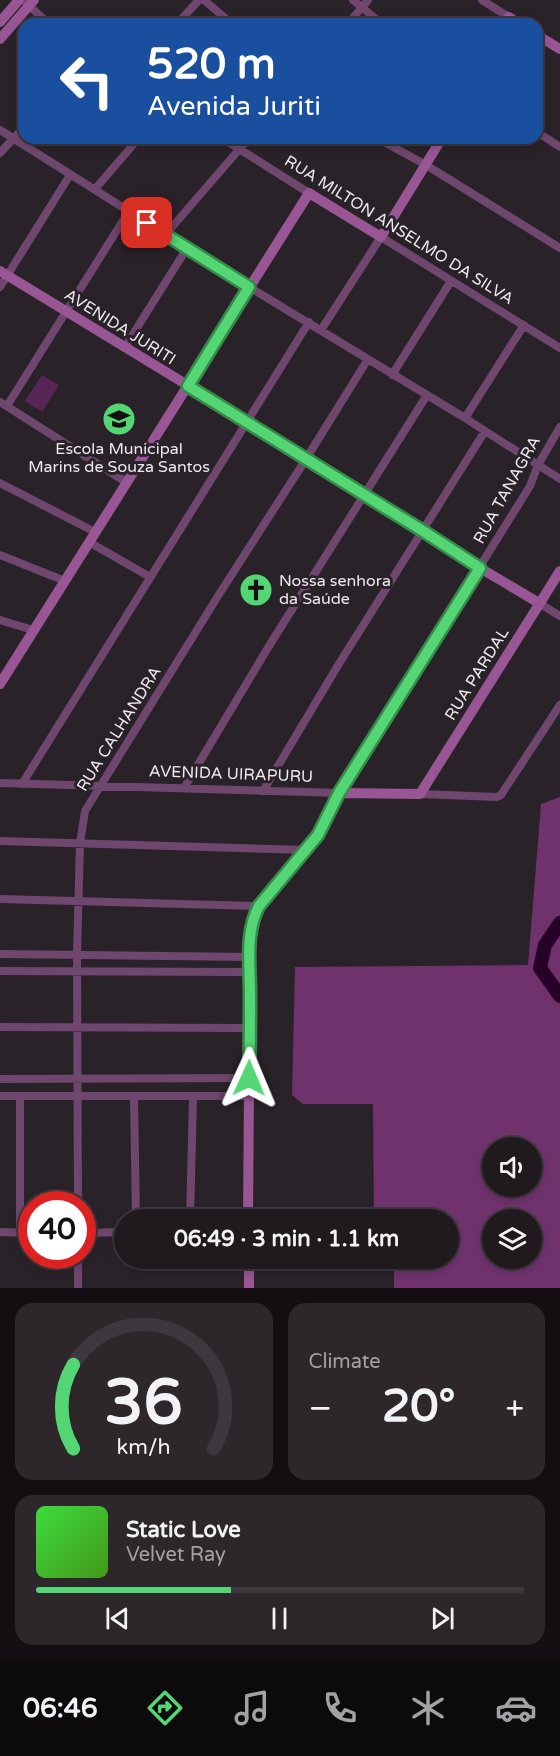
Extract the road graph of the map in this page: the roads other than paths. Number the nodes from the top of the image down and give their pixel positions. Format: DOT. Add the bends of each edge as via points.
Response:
graph roads {
  1 [pos="199,0"];
  2 [pos="204,0"];
  3 [pos="353,0"];
  4 [pos="368,0"];
  5 [pos="482,0"];
  6 [pos="26,1"];
  7 [pos="362,7"];
  8 [pos="43,18"];
  9 [pos="182,18"];
  10 [pos="225,18"];
  11 [pos="353,18"];
  12 [pos="375,18"];
  13 [pos="503,18"];
  14 [pos="0,22"];
  15 [pos="0,39"];
  16 [pos="543,39"];
  17 [pos="560,49"];
  18 [pos="0,130"];
  19 [pos="18,134"];
  20 [pos="543,136"];
  21 [pos="13,139"];
  22 [pos="18,142"];
  23 [pos="21,144"];
  24 [pos="134,144"];
  25 [pos="233,144"];
  26 [pos="244,144"];
  27 [pos="388,144"];
  28 [pos="438,144"];
  29 [pos="560,147"];
  30 [pos="240,148"];
  31 [pos="0,153"];
  32 [pos="426,165"];
  33 [pos="70,175"];
  34 [pos="95,189"];
  35 [pos="309,193"];
  36 [pos="129,211"];
  37 [pos="166,234"];
  38 [pos="381,237"];
  39 [pos="187,248"];
  40 [pos="560,248"];
  41 [pos="4,274"];
  42 [pos="451,281"];
  43 [pos="0,287"];
  44 [pos="249,287"];
  45 [pos="67,311"];
  46 [pos="309,322"];
  47 [pos="524,325"];
  48 [pos="321,330"];
  49 [pos="125,347"];
  50 [pos="560,348"];
  51 [pos="368,359"];
  52 [pos="393,375"];
  53 [pos="188,386"];
  54 [pos="427,394"];
  55 [pos="3,404"];
  56 [pos="465,418"];
  57 [pos="248,422"];
  58 [pos="560,427"];
  59 [pos="485,431"];
  60 [pos="306,459"];
  61 [pos="538,465"];
  62 [pos="560,479"];
  63 [pos="126,482"];
  64 [pos="0,483"];
  65 [pos="365,496"];
  66 [pos="95,531"];
  67 [pos="423,531"];
  68 [pos="89,542"];
  69 [pos="0,555"];
  70 [pos="480,568"];
  71 [pos="560,571"];
  72 [pos="150,577"];
  73 [pos="64,581"];
  74 [pos="539,603"];
  75 [pos="560,616"];
  76 [pos="0,620"];
  77 [pos="33,630"];
  78 [pos="1,679"];
  79 [pos="560,705"];
  80 [pos="0,783"];
  81 [pos="22,784"];
  82 [pos="102,785"];
  83 [pos="184,788"];
  84 [pos="263,791"];
  85 [pos="339,793"];
  86 [pos="420,794"];
  87 [pos="0,841"];
  88 [pos="80,843"];
  89 [pos="308,850"];
  90 [pos="0,899"];
  91 [pos="79,901"];
  92 [pos="259,906"];
  93 [pos="0,954"];
  94 [pos="77,954"];
  95 [pos="250,957"];
  96 [pos="0,972"];
  97 [pos="78,972"];
  98 [pos="250,972"];
  99 [pos="0,1027"];
  100 [pos="78,1027"];
  101 [pos="250,1028"];
  102 [pos="0,1078"];
  103 [pos="249,1078"];
  104 [pos="77,1079"];
  105 [pos="0,1096"];
  106 [pos="20,1096"];
  107 [pos="77,1096"];
  108 [pos="134,1096"];
  109 [pos="249,1096"];
  110 [pos="193,1097"];
  111 [pos="20,1191"];
  112 [pos="78,1191"];
  113 [pos="136,1209"];
  114 [pos="190,1209"];
  115 [pos="248,1209"];
  116 [pos="0,1232"];
  117 [pos="18,1232"];
  118 [pos="114,1232"];
  119 [pos="96,1233"];
  120 [pos="78,1269"];
  121 [pos="249,1269"];
  122 [pos="78,1288"];
  123 [pos="249,1288"];
  1 -- 9 [label="street"];
  2 -- 10 [label="street"];
  3 -- 7 [label="street"];
  4 -- 7 [label="street"];
  5 -- 13 [label="street"];
  6 -- 8 [label="street"];
  6 -- 14 [label="street"];
  6 -- 15 [label="street"];
  7 -- 11 [label="street"];
  7 -- 12 [label="street"];
  16 -- 17 [label="street"];
  18 -- 21 [label="street"];
  19 -- 21 [label="street"];
  20 -- 29 [label="street"];
  21 -- 22 [label="street"];
  21 -- 31 [label="street"];
  23 -- 33 [label="street"];
  24 -- 34 [label="street"];
  25 -- 30 [label="street, RUA MILTON ANSELMO DA SILVA"];
  26 -- 30 [label="street"];
  27 -- 32 [label="street"];
  28 -- 32 [label="street"];
  30 -- 35 [label="street, RUA MILTON ANSELMO DA SILVA"];
  30 -- 37 [label="street"];
  32 -- 38 [label="street"];
  32 -- 40 [label="street"];
  33 -- 34 [label="street"];
  33 -- 41 [label="street"];
  34 -- 36 [label="street"];
  35 -- 38 [label="street, RUA MILTON ANSELMO DA SILVA"];
  35 -- 44 [label="street"];
  36 -- 37 [label="street"];
  36 -- 45 [label="street"];
  37 -- 39 [label="street"];
  38 -- 42 [label="street, RUA MILTON ANSELMO DA SILVA"];
  38 -- 48 [label="street"];
  39 -- 44 [label="street"];
  39 -- 49 [label="street"];
  41 -- 43 [label="street"];
  41 -- 45 [label="street, AVENIDA JURITI"];
  42 -- 47 [label="street, RUA MILTON ANSELMO DA SILVA"];
  42 -- 52 [label="street"];
  44 -- 46 [label="street"];
  44 -- 53 [label="street"];
  45 -- 49 [label="street, AVENIDA JURITI"];
  45 -- 55 [label="street"];
  46 -- 48 [label="street"];
  46 -- 57 [label="street"];
  47 -- 50 [label="street, RUA MILTON ANSELMO DA SILVA"];
  47 -- 56 [label="street"];
  48 -- 51 [label="street"];
  49 -- 53 [label="street, AVENIDA JURITI"];
  51 -- 52 [label="street"];
  51 -- 60 [label="street, RUA CALHANDRA"];
  52 -- 54 [label="street"];
  53 -- 57 [label="street, AVENIDA JURITI"];
  53 -- 63 [label="street"];
  54 -- 56 [label="street"];
  54 -- 65 [label="street"];
  55 -- 63 [label="street"];
  56 -- 59 [label="street"];
  57 -- 60 [label="street, AVENIDA JURITI"];
  57 -- 72 [label="street"];
  58 -- 61 [label="street, RUA TANAGRA"];
  59 -- 61 [label="street"];
  59 -- 67 [label="street"];
  60 -- 65 [label="street, AVENIDA JURITI"];
  60 -- 82 [label="street, RUA CALHANDRA"];
  61 -- 62 [label="street"];
  61 -- 70 [label="street, RUA TANAGRA" via="530,486"];
  63 -- 66 [label="street"];
  64 -- 66 [label="street"];
  65 -- 67 [label="street, AVENIDA JURITI"];
  65 -- 83 [label="street"];
  66 -- 68 [label="street"];
  67 -- 70 [label="street, AVENIDA JURITI"];
  67 -- 84 [label="street"];
  68 -- 72 [label="street"];
  68 -- 73 [label="street"];
  69 -- 73 [label="street"];
  70 -- 74 [label="street, AVENIDA JURITI"];
  70 -- 85 [label="street, RUA TANAGRA"];
  71 -- 74 [label="street, RUA PARDAL"];
  72 -- 81 [label="street"];
  73 -- 77 [label="street"];
  74 -- 75 [label="street, AVENIDA JURITI"];
  74 -- 86 [label="street, RUA PARDAL"];
  76 -- 77 [label="street"];
  77 -- 78 [label="street"];
  79 -- 86 [label="street, AVENIDA UIRAPURU" via="505,792 497,798"];
  80 -- 81 [label="street, AVENIDA UIRAPURU"];
  81 -- 82 [label="street, AVENIDA UIRAPURU"];
  82 -- 83 [label="street, AVENIDA UIRAPURU"];
  82 -- 88 [label="street, RUA CALHANDRA" via="85,811"];
  83 -- 84 [label="street, AVENIDA UIRAPURU"];
  84 -- 85 [label="street, AVENIDA UIRAPURU"];
  85 -- 86 [label="street, AVENIDA UIRAPURU"];
  85 -- 89 [label="street, RUA TANAGRA"];
  87 -- 88 [label="street"];
  88 -- 89 [label="street"];
  88 -- 91 [label="street, RUA CALHANDRA"];
  89 -- 92 [label="street, RUA TANAGRA"];
  90 -- 91 [label="street"];
  91 -- 92 [label="street"];
  91 -- 94 [label="street, RUA CALHANDRA"];
  92 -- 95 [label="street, RUA TANAGRA" via="252,924"];
  93 -- 94 [label="street"];
  94 -- 95 [label="street"];
  94 -- 97 [label="street, RUA CALHANDRA"];
  95 -- 98 [label="street, RUA TANAGRA"];
  96 -- 97 [label="street"];
  97 -- 98 [label="street"];
  97 -- 100 [label="street, RUA CALHANDRA"];
  98 -- 101 [label="street, RUA TANAGRA"];
  99 -- 100 [label="street"];
  100 -- 101 [label="street"];
  100 -- 104 [label="street, RUA CALHANDRA"];
  101 -- 103 [label="street, RUA TANAGRA"];
  102 -- 104 [label="street"];
  103 -- 104 [label="street"];
  103 -- 109 [label="street, RUA TANAGRA"];
  104 -- 107 [label="street, RUA CALHANDRA"];
  105 -- 106 [label="street"];
  106 -- 107 [label="street"];
  106 -- 111 [label="street"];
  107 -- 108 [label="street"];
  107 -- 112 [label="street, RUA CALHANDRA"];
  108 -- 110 [label="street"];
  108 -- 113 [label="street"];
  109 -- 110 [label="street"];
  109 -- 115 [label="street, RUA TANAGRA"];
  110 -- 114 [label="street"];
  116 -- 117 [label="street"];
  118 -- 119 [label="street"];
  120 -- 122 [label="street"];
  121 -- 123 [label="street"];
}
